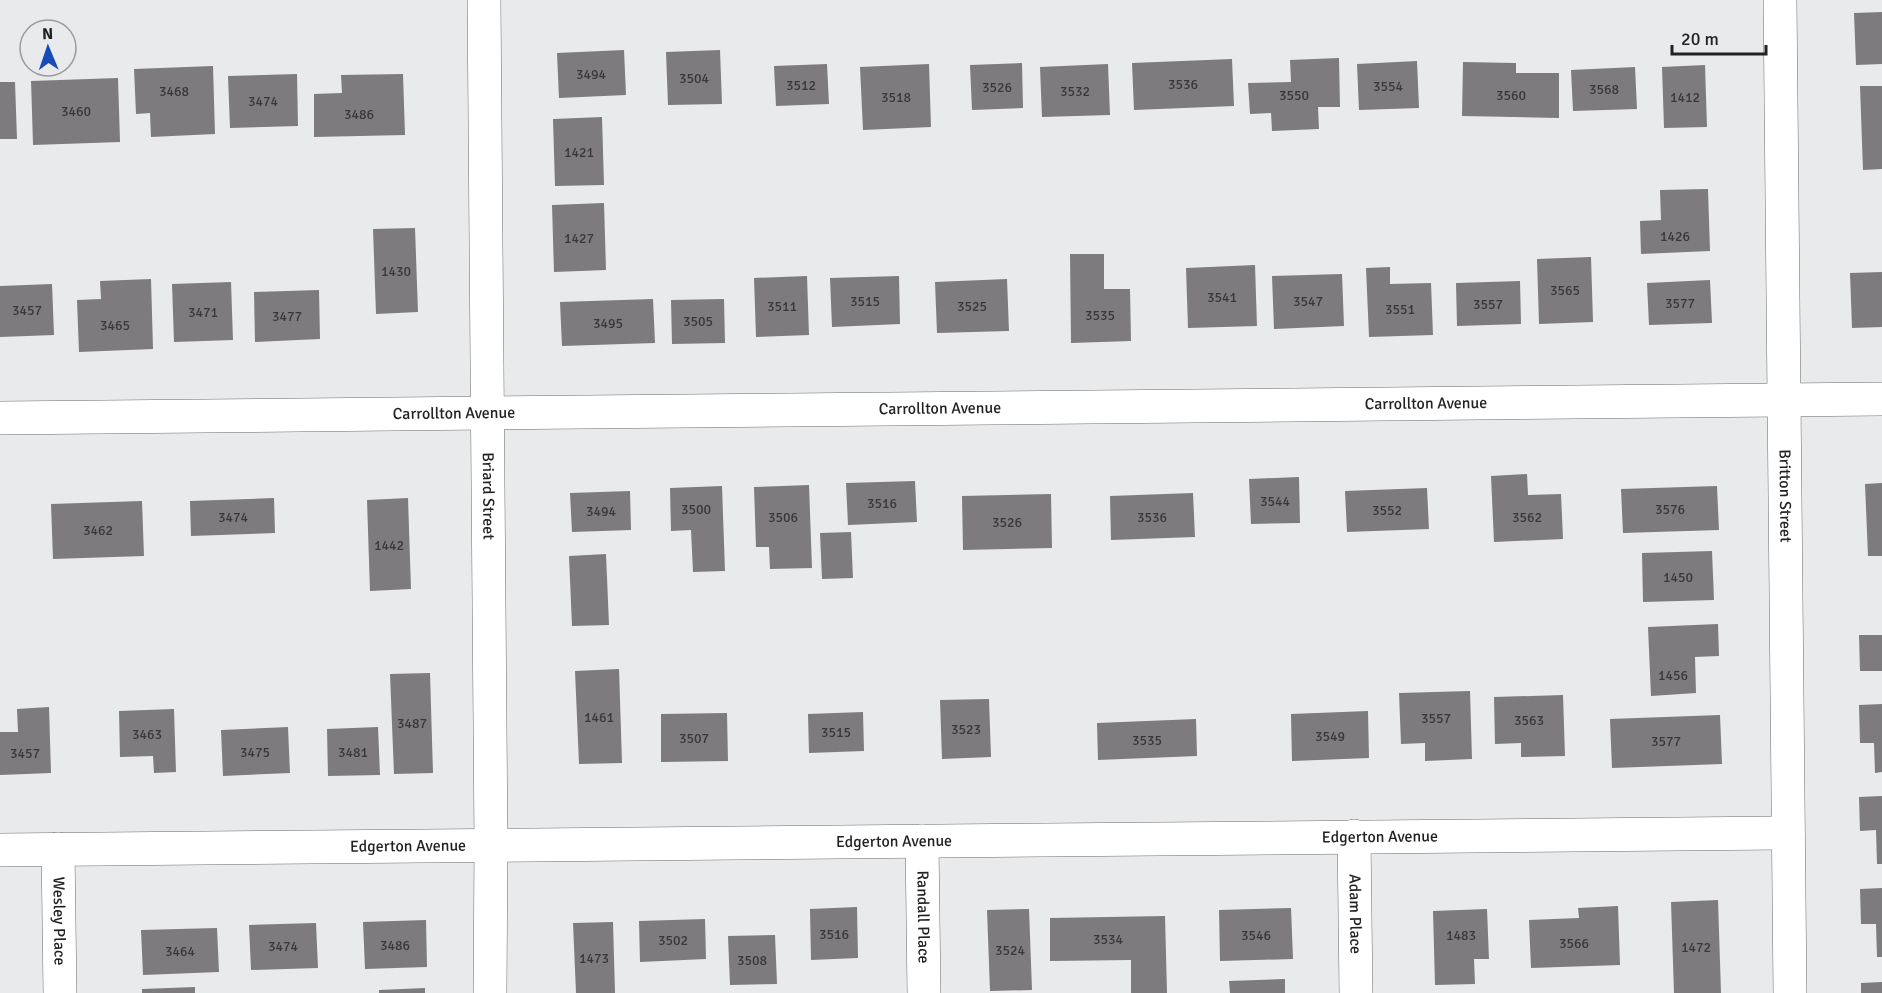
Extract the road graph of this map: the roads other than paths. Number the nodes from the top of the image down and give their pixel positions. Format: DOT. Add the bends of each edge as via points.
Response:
graph roads {
  1 [pos="484,0"];
  2 [pos="1780,0"];
  3 [pos="1882,399"];
  4 [pos="1784,400"];
  5 [pos="487,414"];
  6 [pos="0,418"];
  7 [pos="1788,833"];
  8 [pos="1354,836"];
  9 [pos="922,841"];
  10 [pos="491,845"];
  11 [pos="58,849"];
  12 [pos="0,850"];
  13 [pos="60,993"];
  14 [pos="490,993"];
  15 [pos="924,993"];
  16 [pos="1356,993"];
  17 [pos="1790,993"];
  1 -- 5 [label="street, Briard Street"];
  2 -- 4 [label="street, Britton Street"];
  3 -- 4 [label="street, Carrollton Avenue"];
  4 -- 5 [label="street, Carrollton Avenue"];
  4 -- 7 [label="street, Britton Street"];
  5 -- 6 [label="street, Carrollton Avenue"];
  5 -- 10 [label="street, Briard Street"];
  7 -- 8 [label="street, Edgerton Avenue"];
  7 -- 17 [label="street, Britton Street"];
  8 -- 9 [label="street, Edgerton Avenue"];
  8 -- 16 [label="street, Adam Place"];
  9 -- 10 [label="street, Edgerton Avenue"];
  9 -- 15 [label="street, Randall Place"];
  10 -- 11 [label="street, Edgerton Avenue"];
  10 -- 14 [label="street, Briard Street"];
  11 -- 12 [label="street, Edgerton Avenue"];
  11 -- 13 [label="street, Wesley Place"];
}
